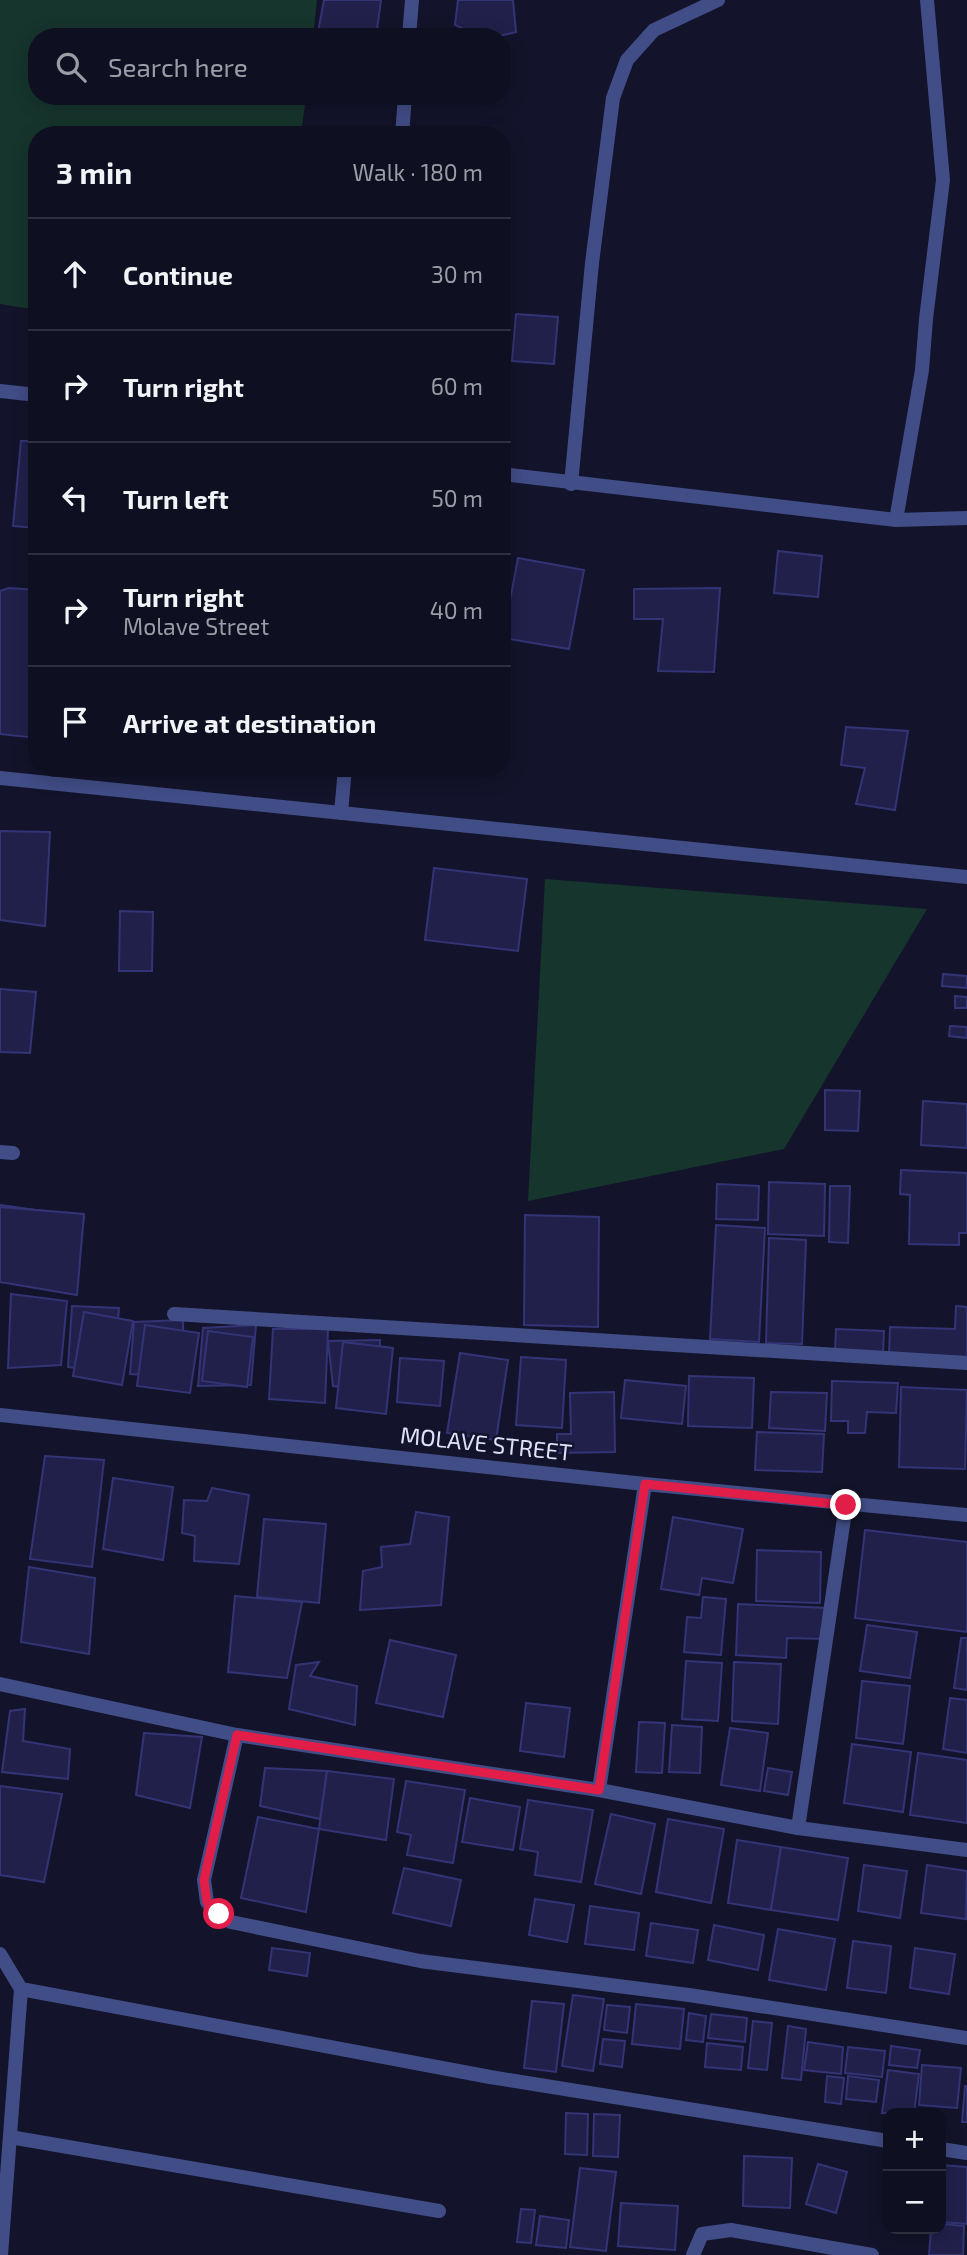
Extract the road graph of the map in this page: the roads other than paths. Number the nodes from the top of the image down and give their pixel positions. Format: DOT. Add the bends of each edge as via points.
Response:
graph roads {
  1 [pos="412,0"];
  2 [pos="718,0"];
  3 [pos="927,0"];
  4 [pos="410,28"];
  5 [pos="404,105"];
  6 [pos="403,126"];
  7 [pos="0,391"];
  8 [pos="28,394"];
  9 [pos="511,475"];
  10 [pos="571,484"];
  11 [pos="967,518"];
  12 [pos="896,520"];
  13 [pos="344,777"];
  14 [pos="0,778"];
  15 [pos="341,813"];
  16 [pos="967,877"];
  17 [pos="174,1314"];
  18 [pos="967,1363"];
  19 [pos="0,1415"];
  20 [pos="645,1484"];
  21 [pos="846,1505"];
  22 [pos="967,1515"];
  23 [pos="0,1684"];
  24 [pos="237,1735"];
  25 [pos="599,1790"];
  26 [pos="798,1828"];
  27 [pos="967,1850"];
  28 [pos="0,1954"];
  29 [pos="21,1989"];
  30 [pos="967,2038"];
  31 [pos="10,2137"];
  32 [pos="883,2139"];
  33 [pos="946,2150"];
  34 [pos="967,2153"];
  35 [pos="439,2211"];
  36 [pos="1,2255"];
  37 [pos="693,2255"];
  38 [pos="872,2255"];
  1 -- 4 [label="street"];
  2 -- 10 [label="street" via="654,30 627,60 613,98"];
  3 -- 12 [label="street" via="943,180 922,369"];
  5 -- 6 [label="street"];
  7 -- 8 [label="street"];
  9 -- 10 [label="street"];
  10 -- 12 [label="street"];
  11 -- 12 [label="street"];
  13 -- 15 [label="street"];
  14 -- 15 [label="street"];
  15 -- 16 [label="street"];
  17 -- 18 [label="street"];
  19 -- 20 [label="street, MOLAVE STREET"];
  20 -- 21 [label="street, MOLAVE STREET"];
  20 -- 25 [label="street"];
  21 -- 22 [label="street, MOLAVE STREET"];
  21 -- 26 [label="street"];
  23 -- 24 [label="street"];
  24 -- 25 [label="street"];
  24 -- 30 [label="street" via="204,1880 207,1902 231,1922 419,1961 689,1995"];
  25 -- 26 [label="street"];
  26 -- 27 [label="street"];
  28 -- 29 [label="street"];
  29 -- 31 [label="street"];
  29 -- 32 [label="street" via="490,2077"];
  31 -- 35 [label="street"];
  31 -- 36 [label="street"];
  33 -- 34 [label="street"];
  37 -- 38 [label="street" via="702,2234 731,2230"];
}
